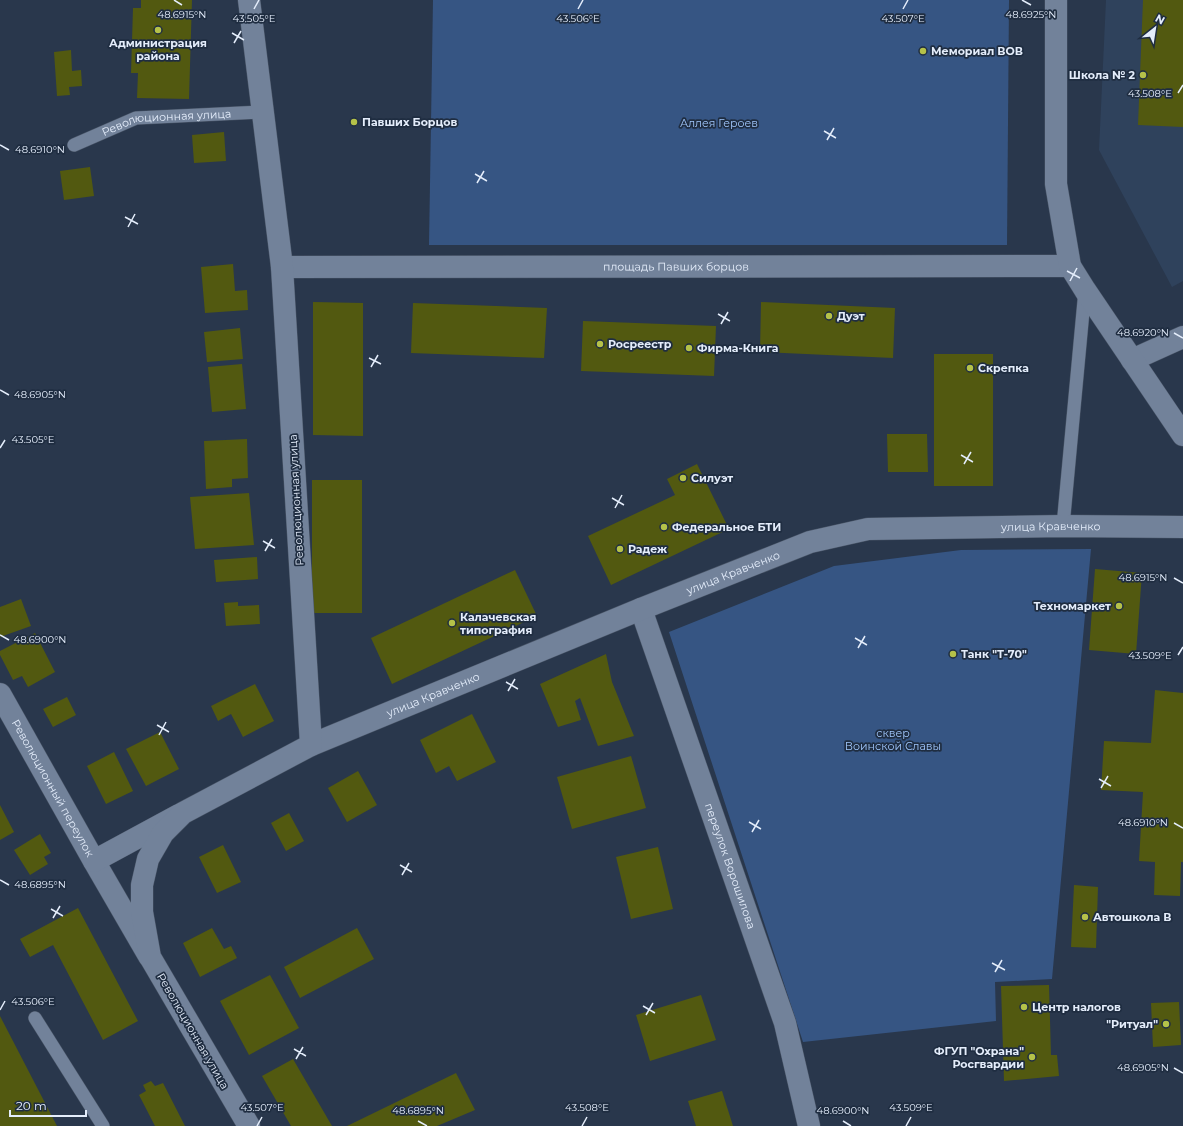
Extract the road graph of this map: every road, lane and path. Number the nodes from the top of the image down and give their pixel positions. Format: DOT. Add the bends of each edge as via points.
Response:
graph roads {
  1 [pos="249,0"];
  2 [pos="1056,0"];
  3 [pos="263,112"];
  4 [pos="74,145"];
  5 [pos="282,266"];
  6 [pos="1070,266"];
  7 [pos="1085,290"];
  8 [pos="1183,337"];
  9 [pos="1132,360"];
  10 [pos="1183,435"];
  11 [pos="1063,526"];
  12 [pos="1183,527"];
  13 [pos="641,609"];
  14 [pos="0,694"];
  15 [pos="311,745"];
  16 [pos="183,813"];
  17 [pos="94,860"];
  18 [pos="150,957"];
  19 [pos="35,1018"];
  20 [pos="103,1126"];
  21 [pos="249,1126"];
  22 [pos="809,1126"];
  1 -- 3 [label="street, Революционная улица"];
  2 -- 6 [label="street" via="1056,184"];
  3 -- 4 [label="lane, Революционная улица" via="136,118"];
  3 -- 5 [label="street, Революционная улица"];
  5 -- 6 [label="street, площадь Павших борцов"];
  5 -- 15 [label="street, Революционная улица"];
  6 -- 7 [label="street"];
  7 -- 9 [label="street"];
  7 -- 11 [label="lane"];
  8 -- 9 [label="street"];
  9 -- 10 [label="street"];
  11 -- 12 [label="street, улица Кравченко"];
  11 -- 13 [label="street, улица Кравченко" via="868,529 810,542"];
  13 -- 15 [label="street, улица Кравченко"];
  13 -- 22 [label="street, переулок Ворошилова" via="785,1023"];
  14 -- 17 [label="street, Революционный переулок"];
  15 -- 16 [label="street, Революционная улица"];
  16 -- 17 [label="street, Революционная улица"];
  16 -- 18 [label="street, Революционная улица" via="163,834 148,859 142,885 142,912"];
  17 -- 18 [label="street, Революционная улица"];
  18 -- 21 [label="street, Революционная улица"];
  19 -- 20 [label="lane"];
}
